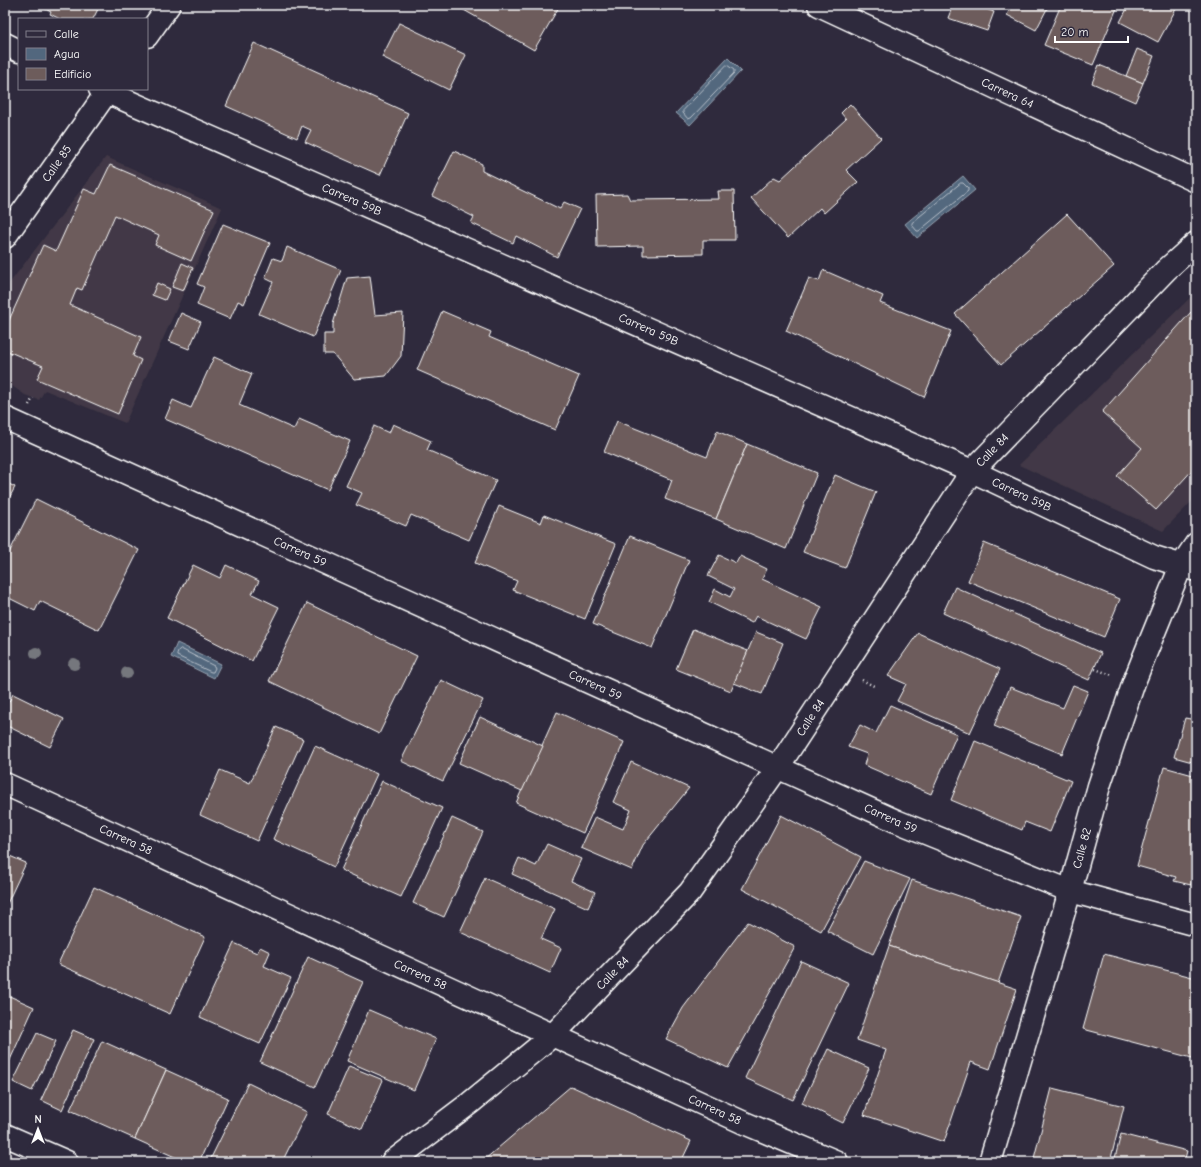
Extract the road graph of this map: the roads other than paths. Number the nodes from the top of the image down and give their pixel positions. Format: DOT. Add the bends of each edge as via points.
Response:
graph roads {
  1 [pos="169,5"];
  2 [pos="818,5"];
  3 [pos="148,35"];
  4 [pos="5,44"];
  5 [pos="18,50"];
  6 [pos="106,90"];
  7 [pos="1196,181"];
  8 [pos="5,237"];
  9 [pos="1196,243"];
  10 [pos="5,418"];
  11 [pos="972,471"];
  12 [pos="1196,544"];
  13 [pos="1188,568"];
  14 [pos="778,767"];
  15 [pos="5,784"];
  16 [pos="1070,891"];
  17 [pos="1196,925"];
  18 [pos="553,1035"];
  19 [pos="5,1135"];
  20 [pos="67,1162"];
  21 [pos="392,1162"];
  22 [pos="837,1162"];
  23 [pos="990,1162"];
  1 -- 3 [label="street"];
  2 -- 7 [label="street, Carrera 64"];
  4 -- 5 [label="street"];
  6 -- 8 [label="street, Calle 85"];
  6 -- 11 [label="street, Carrera 59B"];
  9 -- 11 [label="street, Calle 84" via="1166,270"];
  10 -- 14 [label="street, Carrera 59"];
  11 -- 13 [label="street, Carrera 59B" via="1154,557"];
  11 -- 14 [label="street, Calle 84"];
  12 -- 13 [label="street, Calle 82"];
  13 -- 16 [label="street, Calle 82" via="1130,697 1099,786"];
  14 -- 16 [label="street, Carrera 59" via="896,821"];
  14 -- 18 [label="street, Calle 84" via="690,892"];
  15 -- 18 [label="street, Carrera 58"];
  16 -- 17 [label="street, Carrera 59"];
  16 -- 23 [label="street, Calle 82"];
  18 -- 21 [label="street, Calle 84"];
  18 -- 22 [label="street, Carrera 58" via="742,1122"];
  19 -- 20 [label="street"];
}
